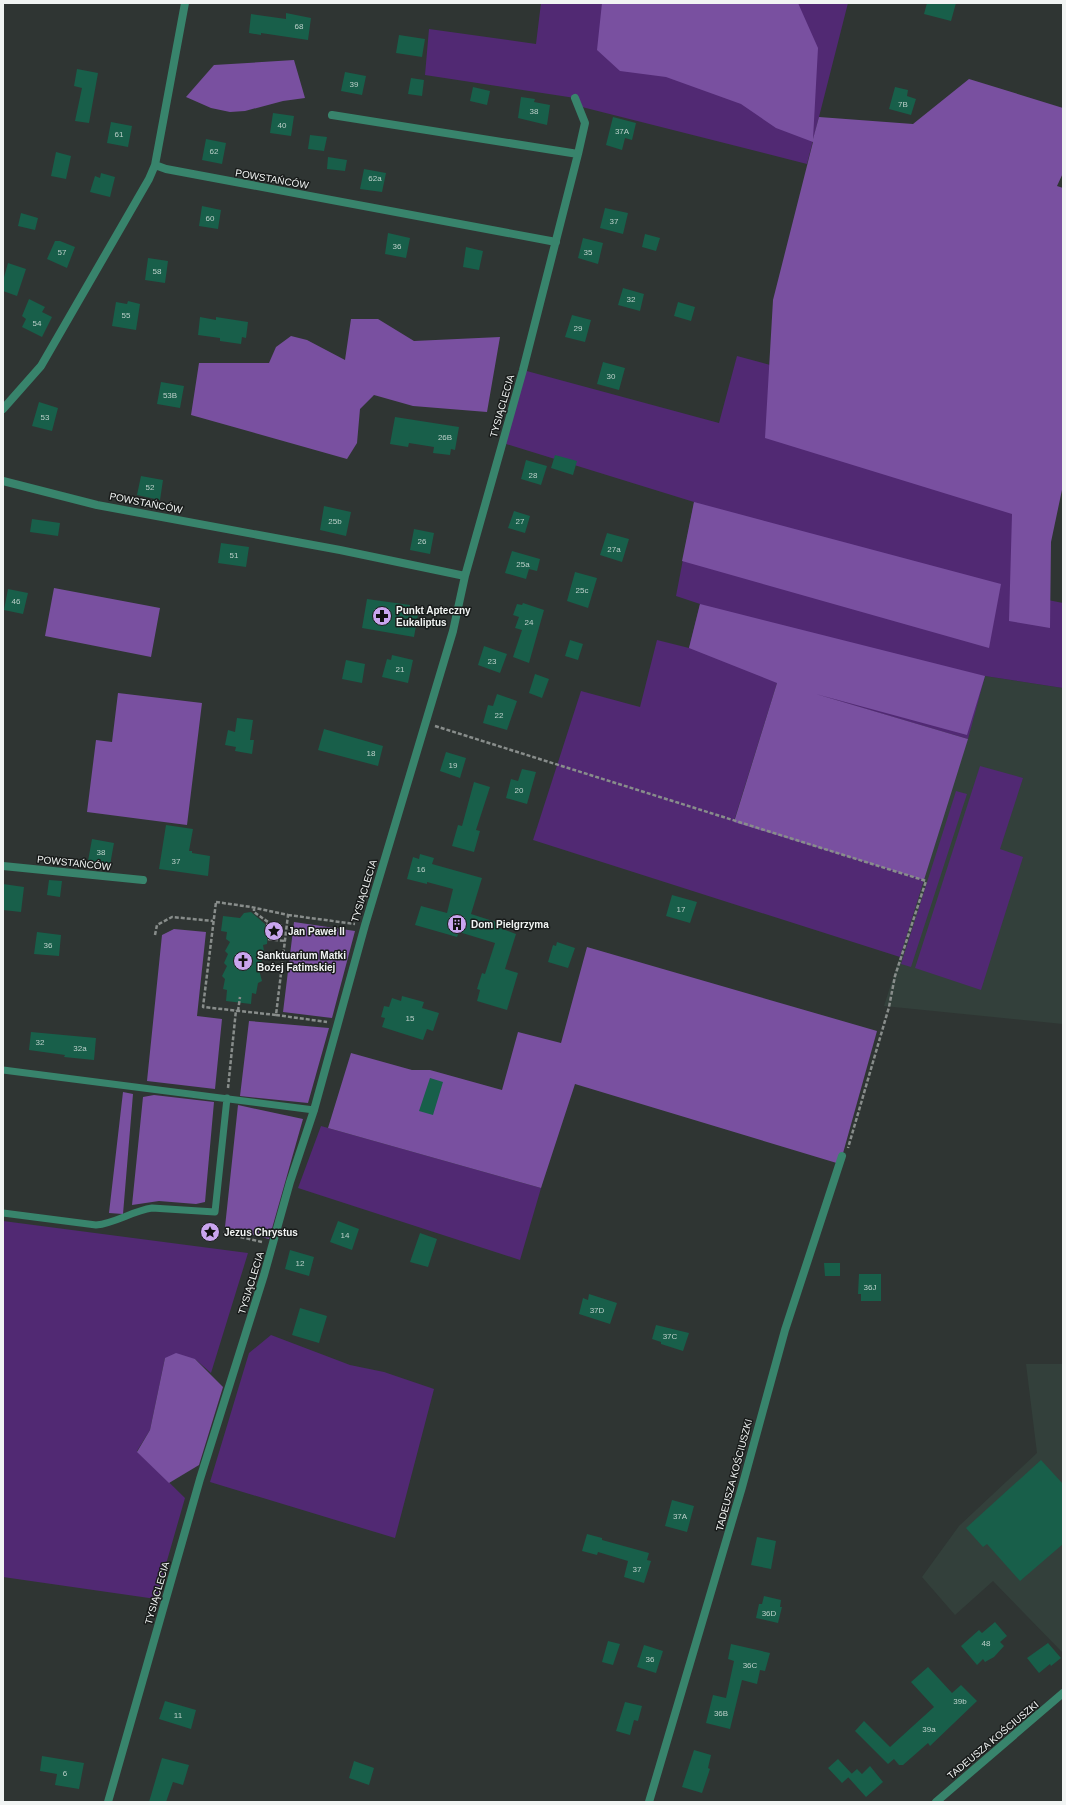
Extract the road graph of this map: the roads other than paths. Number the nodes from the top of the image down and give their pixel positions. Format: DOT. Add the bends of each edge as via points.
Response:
graph roads {
  1 [pos="185,3"];
  2 [pos="575,98"];
  3 [pos="332,115"];
  4 [pos="578,154"];
  5 [pos="155,165"];
  6 [pos="556,242"];
  7 [pos="3,409"];
  8 [pos="3,480"];
  9 [pos="465,576"];
  10 [pos="3,866"];
  11 [pos="143,880"];
  12 [pos="3,1070"];
  13 [pos="227,1098"];
  14 [pos="314,1110"];
  15 [pos="842,1156"];
  16 [pos="3,1213"];
  17 [pos="1063,1693"];
  18 [pos="108,1802"];
  19 [pos="649,1802"];
  20 [pos="936,1802"];
  1 -- 5 [label="street"];
  2 -- 4 [label="street, TYSIĄCLECIA" via="585,123"];
  3 -- 4 [label="street"];
  4 -- 6 [label="street, TYSIĄCLECIA"];
  5 -- 6 [label="street, POWSTAŃCÓW"];
  5 -- 7 [label="street" via="41,366"];
  6 -- 9 [label="street, TYSIĄCLECIA"];
  8 -- 9 [label="street, POWSTAŃCÓW" via="97,504"];
  9 -- 14 [label="street, TYSIĄCLECIA" via="453,631 364,925"];
  10 -- 11 [label="street, POWSTAŃCÓW"];
  12 -- 13 [label="lane"];
  13 -- 14 [label="lane"];
  13 -- 16 [label="lane" via="215,1212 142,1209 109,1224 96,1225"];
  14 -- 18 [label="street, TYSIĄCLECIA" via="200,1479"];
  15 -- 19 [label="street, TADEUSZA KOŚCIUSZKI" via="785,1330"];
  17 -- 20 [label="street, TADEUSZA KOŚCIUSZKI"];
}
